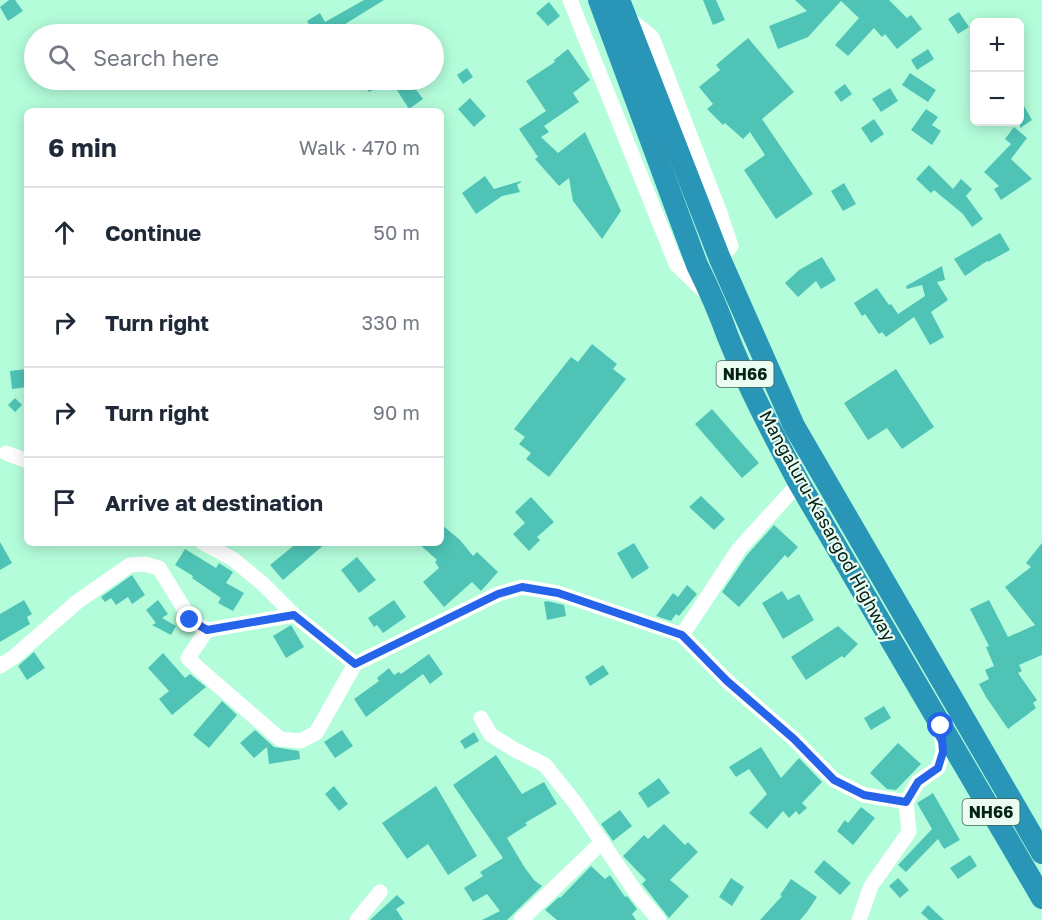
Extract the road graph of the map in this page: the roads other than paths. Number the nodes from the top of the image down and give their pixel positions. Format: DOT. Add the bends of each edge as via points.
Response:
graph roads {
  1 [pos="570,0"];
  2 [pos="598,0"];
  3 [pos="622,7"];
  4 [pos="716,303"];
  5 [pos="6,453"];
  6 [pos="24,460"];
  7 [pos="799,483"];
  8 [pos="209,546"];
  9 [pos="294,615"];
  10 [pos="207,630"];
  11 [pos="682,635"];
  12 [pos="355,664"];
  13 [pos="0,666"];
  14 [pos="962,714"];
  15 [pos="481,718"];
  16 [pos="941,726"];
  17 [pos="906,802"];
  18 [pos="602,842"];
  19 [pos="1042,853"];
  20 [pos="380,892"];
  21 [pos="1042,898"];
  22 [pos="357,920"];
  23 [pos="521,920"];
  24 [pos="659,920"];
  25 [pos="860,920"];
  1 -- 4 [label="street" via="676,264"];
  2 -- 4 [label="highway, Mangaluru-Kasargod Highway / NH66" via="697,265"];
  3 -- 14 [label="highway, Mangaluru-Kasargod Highway / NH66" via="720,259 795,426"];
  4 -- 7 [label="highway, Mangaluru-Kasargod Highway / NH66"];
  5 -- 6 [label="street"];
  7 -- 11 [label="street" via="739,549"];
  7 -- 16 [label="highway, Mangaluru-Kasargod Highway / NH66"];
  8 -- 9 [label="street" via="233,559"];
  9 -- 10 [label="street"];
  9 -- 12 [label="street"];
  10 -- 12 [label="street" via="189,658 280,739 300,741 316,733"];
  10 -- 13 [label="street" via="190,620 159,568 130,565 77,602"];
  11 -- 12 [label="street" via="558,593 522,587 498,594"];
  11 -- 17 [label="street" via="834,780 864,795"];
  14 -- 16 [label="street"];
  14 -- 19 [label="highway, Mangaluru-Kasargod Highway / NH66"];
  15 -- 18 [label="street" via="491,735 545,765"];
  16 -- 17 [label="street" via="943,752 938,768 918,782"];
  16 -- 21 [label="highway, Mangaluru-Kasargod Highway / NH66"];
  17 -- 25 [label="street" via="909,832 871,886"];
  18 -- 23 [label="street"];
  18 -- 24 [label="street"];
  20 -- 22 [label="street"];
}
